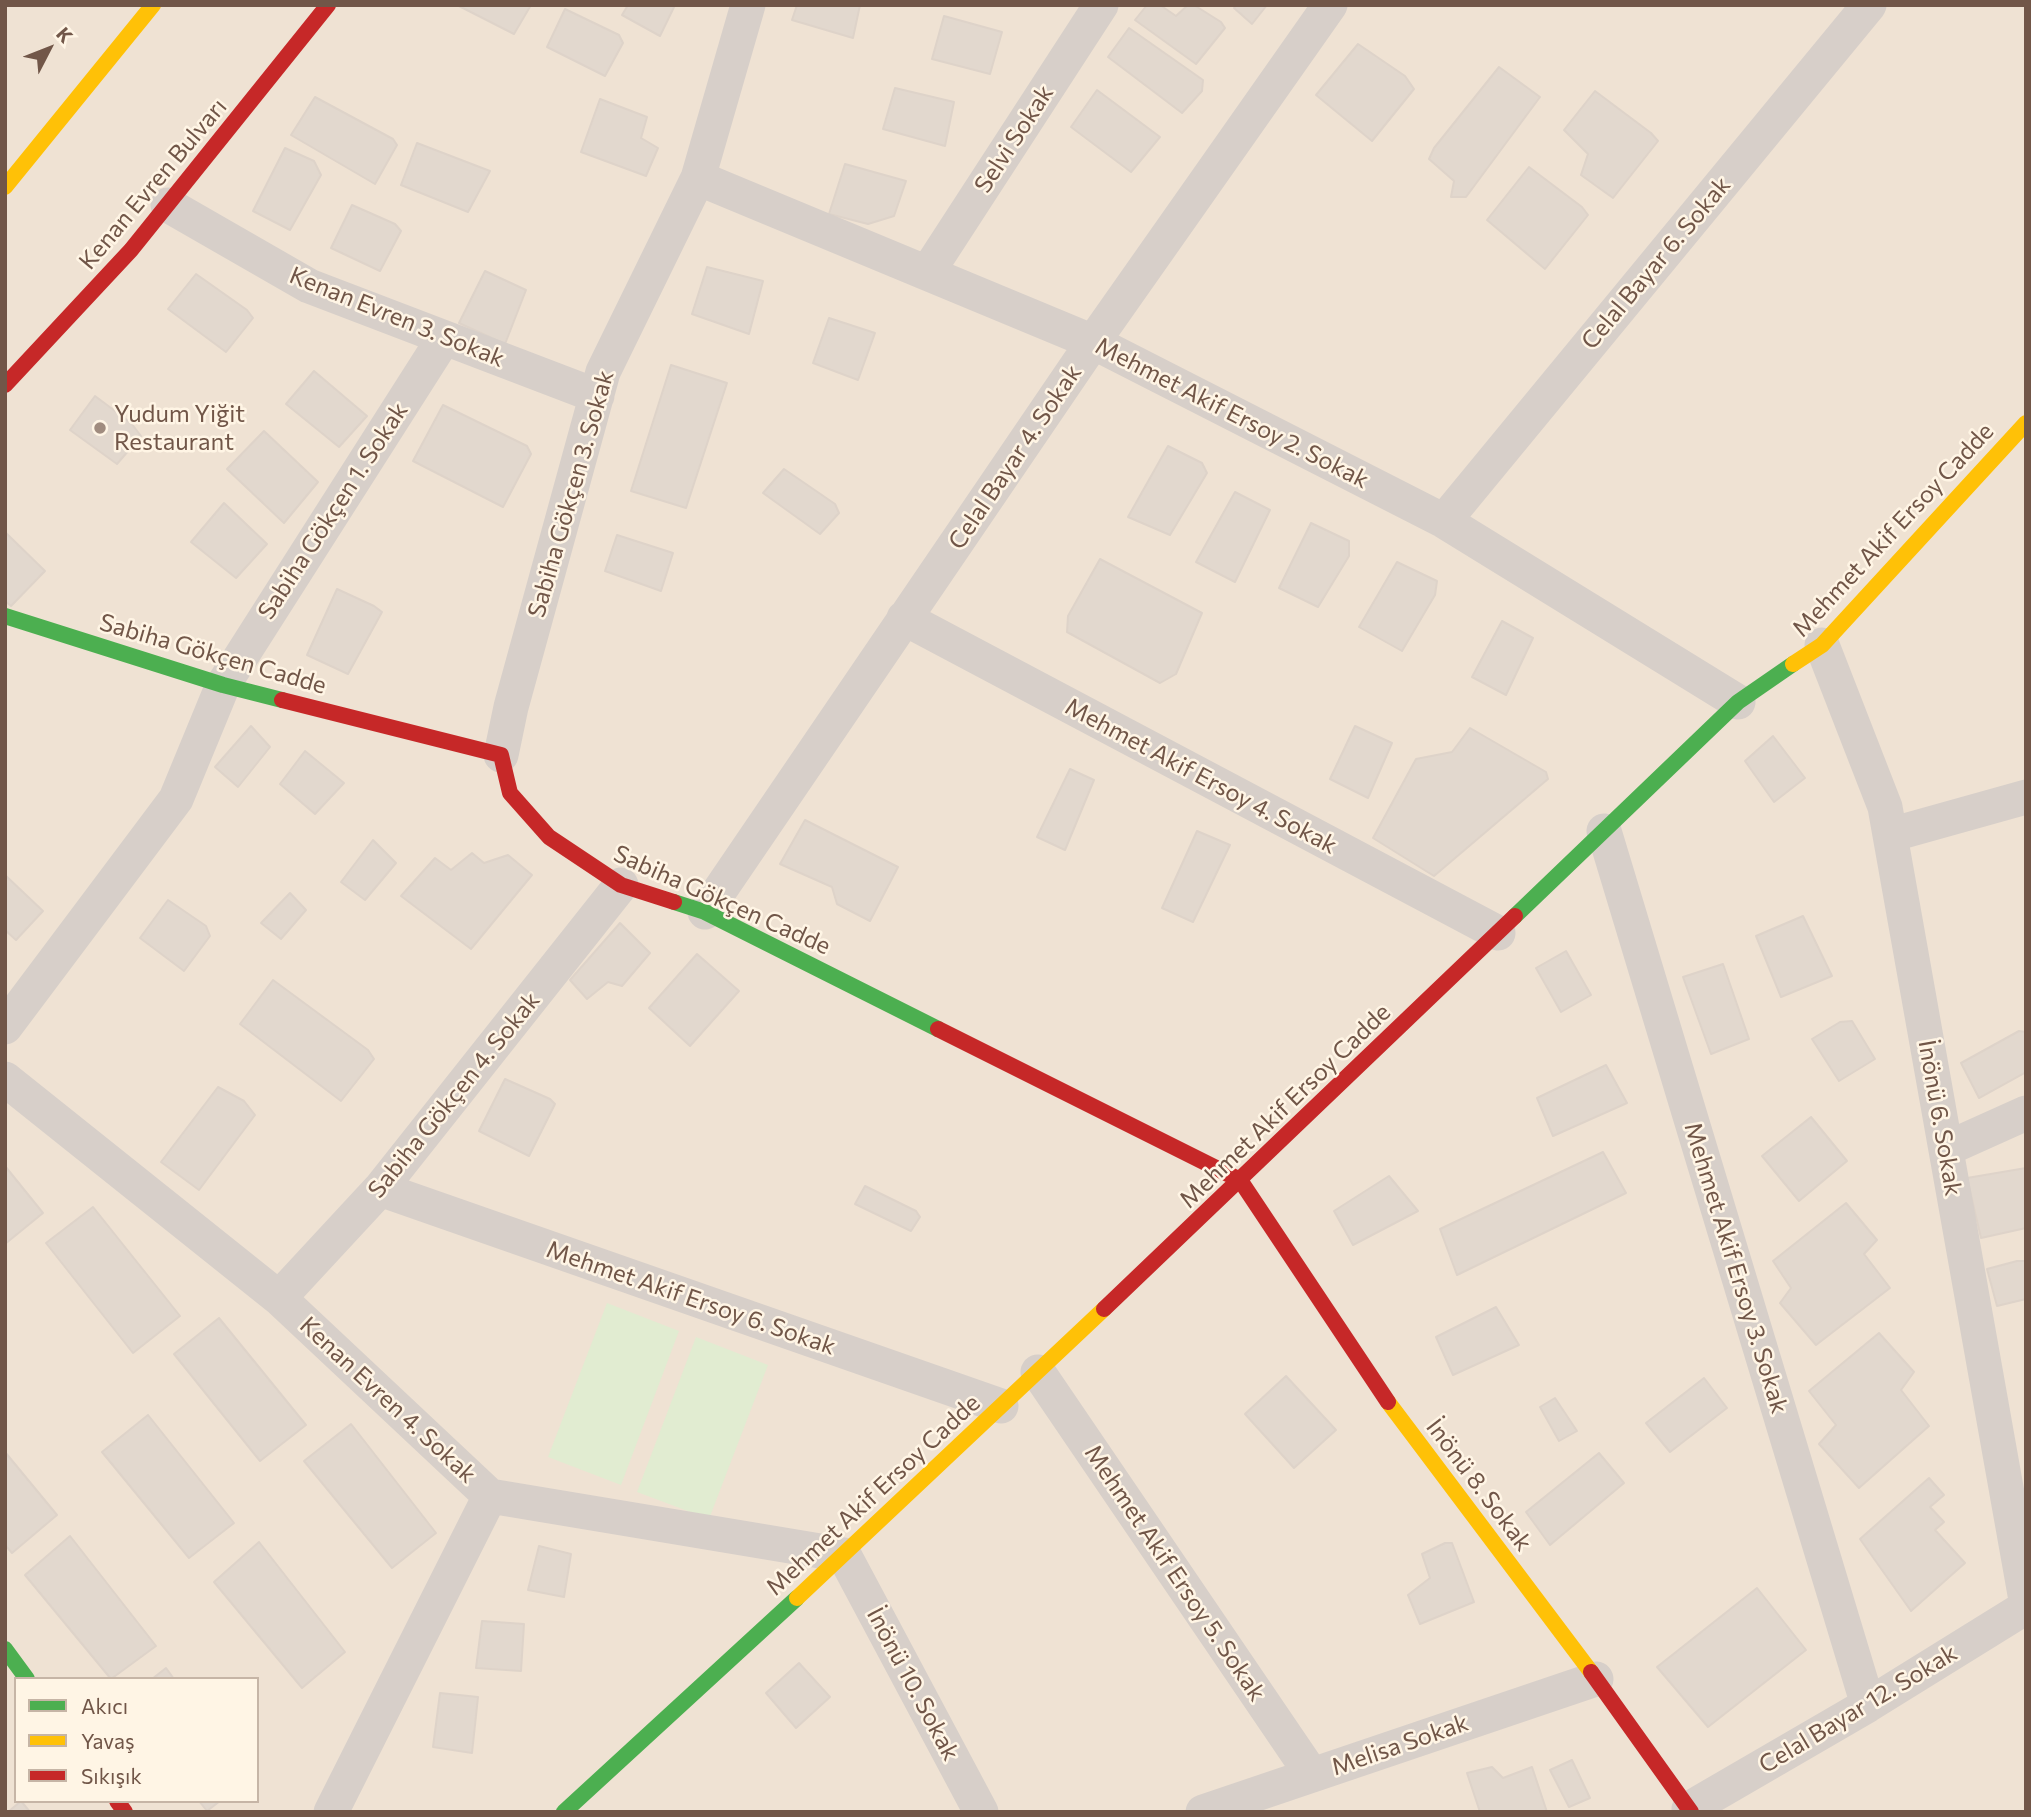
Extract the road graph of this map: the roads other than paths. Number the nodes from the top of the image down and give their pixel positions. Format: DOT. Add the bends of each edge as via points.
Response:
graph roads {
  1 [pos="153,5"];
  2 [pos="328,5"];
  3 [pos="748,5"];
  4 [pos="1101,5"];
  5 [pos="1330,5"];
  6 [pos="1863,7"];
  7 [pos="698,178"];
  8 [pos="5,187"];
  9 [pos="168,205"];
  10 [pos="927,273"];
  11 [pos="444,338"];
  12 [pos="1093,342"];
  13 [pos="5,385"];
  14 [pos="597,396"];
  15 [pos="2026,423"];
  16 [pos="1444,521"];
  17 [pos="5,616"];
  18 [pos="904,618"];
  19 [pos="1822,645"];
  20 [pos="223,685"];
  21 [pos="1738,702"];
  22 [pos="501,755"];
  23 [pos="2026,797"];
  24 [pos="1604,831"];
  25 [pos="1890,835"];
  26 [pos="621,885"];
  27 [pos="705,912"];
  28 [pos="1498,933"];
  29 [pos="5,1027"];
  30 [pos="5,1079"];
  31 [pos="2026,1113"];
  32 [pos="1946,1149"];
  33 [pos="1240,1180"];
  34 [pos="380,1189"];
  35 [pos="279,1298"];
  36 [pos="1038,1372"];
  37 [pos="1001,1406"];
  38 [pos="490,1496"];
  39 [pos="844,1555"];
  40 [pos="2026,1600"];
  41 [pos="2026,1607"];
  42 [pos="5,1649"];
  43 [pos="26,1677"];
  44 [pos="1597,1679"];
  45 [pos="1868,1705"];
  46 [pos="1312,1775"];
  47 [pos="578,1807"];
  48 [pos="1690,1810"];
  49 [pos="331,1812"];
  50 [pos="981,1812"];
  51 [pos="1203,1812"];
  1 -- 8 [label="street"];
  2 -- 9 [label="street, Kenan Evren Bulvarı"];
  3 -- 7 [label="street, Sabiha Gökçen 3. Sokak"];
  4 -- 10 [label="street, Selvi Sokak"];
  5 -- 12 [label="street, Celal Bayar 4. Sokak"];
  6 -- 16 [label="street, Celal Bayar 6. Sokak"];
  7 -- 10 [label="street, Mehmet Akif Ersoy 2. Sokak"];
  7 -- 14 [label="street, Sabiha Gökçen 3. Sokak" via="603,372"];
  9 -- 11 [label="street, Kenan Evren 3. Sokak" via="309,286"];
  9 -- 13 [label="street, Kenan Evren Bulvarı"];
  10 -- 12 [label="street, Mehmet Akif Ersoy 2. Sokak"];
  11 -- 14 [label="street, Kenan Evren 3. Sokak"];
  11 -- 20 [label="street, Sabiha Gökçen 1. Sokak"];
  12 -- 16 [label="street, Mehmet Akif Ersoy 2. Sokak"];
  12 -- 18 [label="street, Celal Bayar 4. Sokak"];
  14 -- 22 [label="street, Sabiha Gökçen 3. Sokak"];
  15 -- 19 [label="street, Mehmet Akif Ersoy Cadde"];
  16 -- 21 [label="street, Mehmet Akif Ersoy 2. Sokak"];
  17 -- 20 [label="street, Sabiha Gökçen Cadde"];
  18 -- 27 [label="street, Celal Bayar 4. Sokak"];
  18 -- 28 [label="street, Mehmet Akif Ersoy 4. Sokak"];
  19 -- 21 [label="street, Mehmet Akif Ersoy Cadde"];
  19 -- 25 [label="street, İnönü 6. Sokak" via="1885,807"];
  20 -- 22 [label="street, Sabiha Gökçen Cadde"];
  20 -- 29 [label="street, Sabiha Gökçen 1. Sokak" via="176,799"];
  21 -- 24 [label="street, Mehmet Akif Ersoy Cadde"];
  22 -- 26 [label="street, Sabiha Gökçen Cadde" via="510,793 549,837"];
  23 -- 25 [label="street"];
  24 -- 28 [label="street, Mehmet Akif Ersoy Cadde"];
  24 -- 45 [label="street, Mehmet Akif Ersoy 3. Sokak"];
  25 -- 32 [label="street, İnönü 6. Sokak"];
  26 -- 27 [label="street, Sabiha Gökçen Cadde"];
  26 -- 34 [label="street, Sabiha Gökçen 4. Sokak"];
  27 -- 33 [label="street, Sabiha Gökçen Cadde"];
  28 -- 33 [label="street, Mehmet Akif Ersoy Cadde"];
  30 -- 35 [label="street, Kenan Evren 4. Sokak"];
  31 -- 32 [label="street"];
  32 -- 40 [label="street, İnönü 6. Sokak"];
  33 -- 36 [label="street, Mehmet Akif Ersoy Cadde"];
  33 -- 44 [label="street, İnönü 8. Sokak" via="1381,1393"];
  34 -- 35 [label="street, Sabiha Gökçen 4. Sokak"];
  34 -- 37 [label="street, Mehmet Akif Ersoy 6. Sokak"];
  35 -- 38 [label="street, Kenan Evren 4. Sokak"];
  36 -- 37 [label="street, Mehmet Akif Ersoy Cadde"];
  36 -- 46 [label="street, Mehmet Akif Ersoy 5. Sokak"];
  37 -- 39 [label="street, Mehmet Akif Ersoy Cadde"];
  38 -- 39 [label="street, Kenan Evren 4. Sokak"];
  38 -- 49 [label="street"];
  39 -- 47 [label="street, Mehmet Akif Ersoy Cadde"];
  39 -- 50 [label="street, İnönü 10. Sokak"];
  41 -- 45 [label="street, Celal Bayar 12. Sokak"];
  42 -- 43 [label="street"];
  44 -- 46 [label="street, Melisa Sokak"];
  44 -- 48 [label="street, İnönü 8. Sokak"];
  45 -- 48 [label="street, Celal Bayar 12. Sokak"];
  46 -- 51 [label="street, Melisa Sokak"];
}
